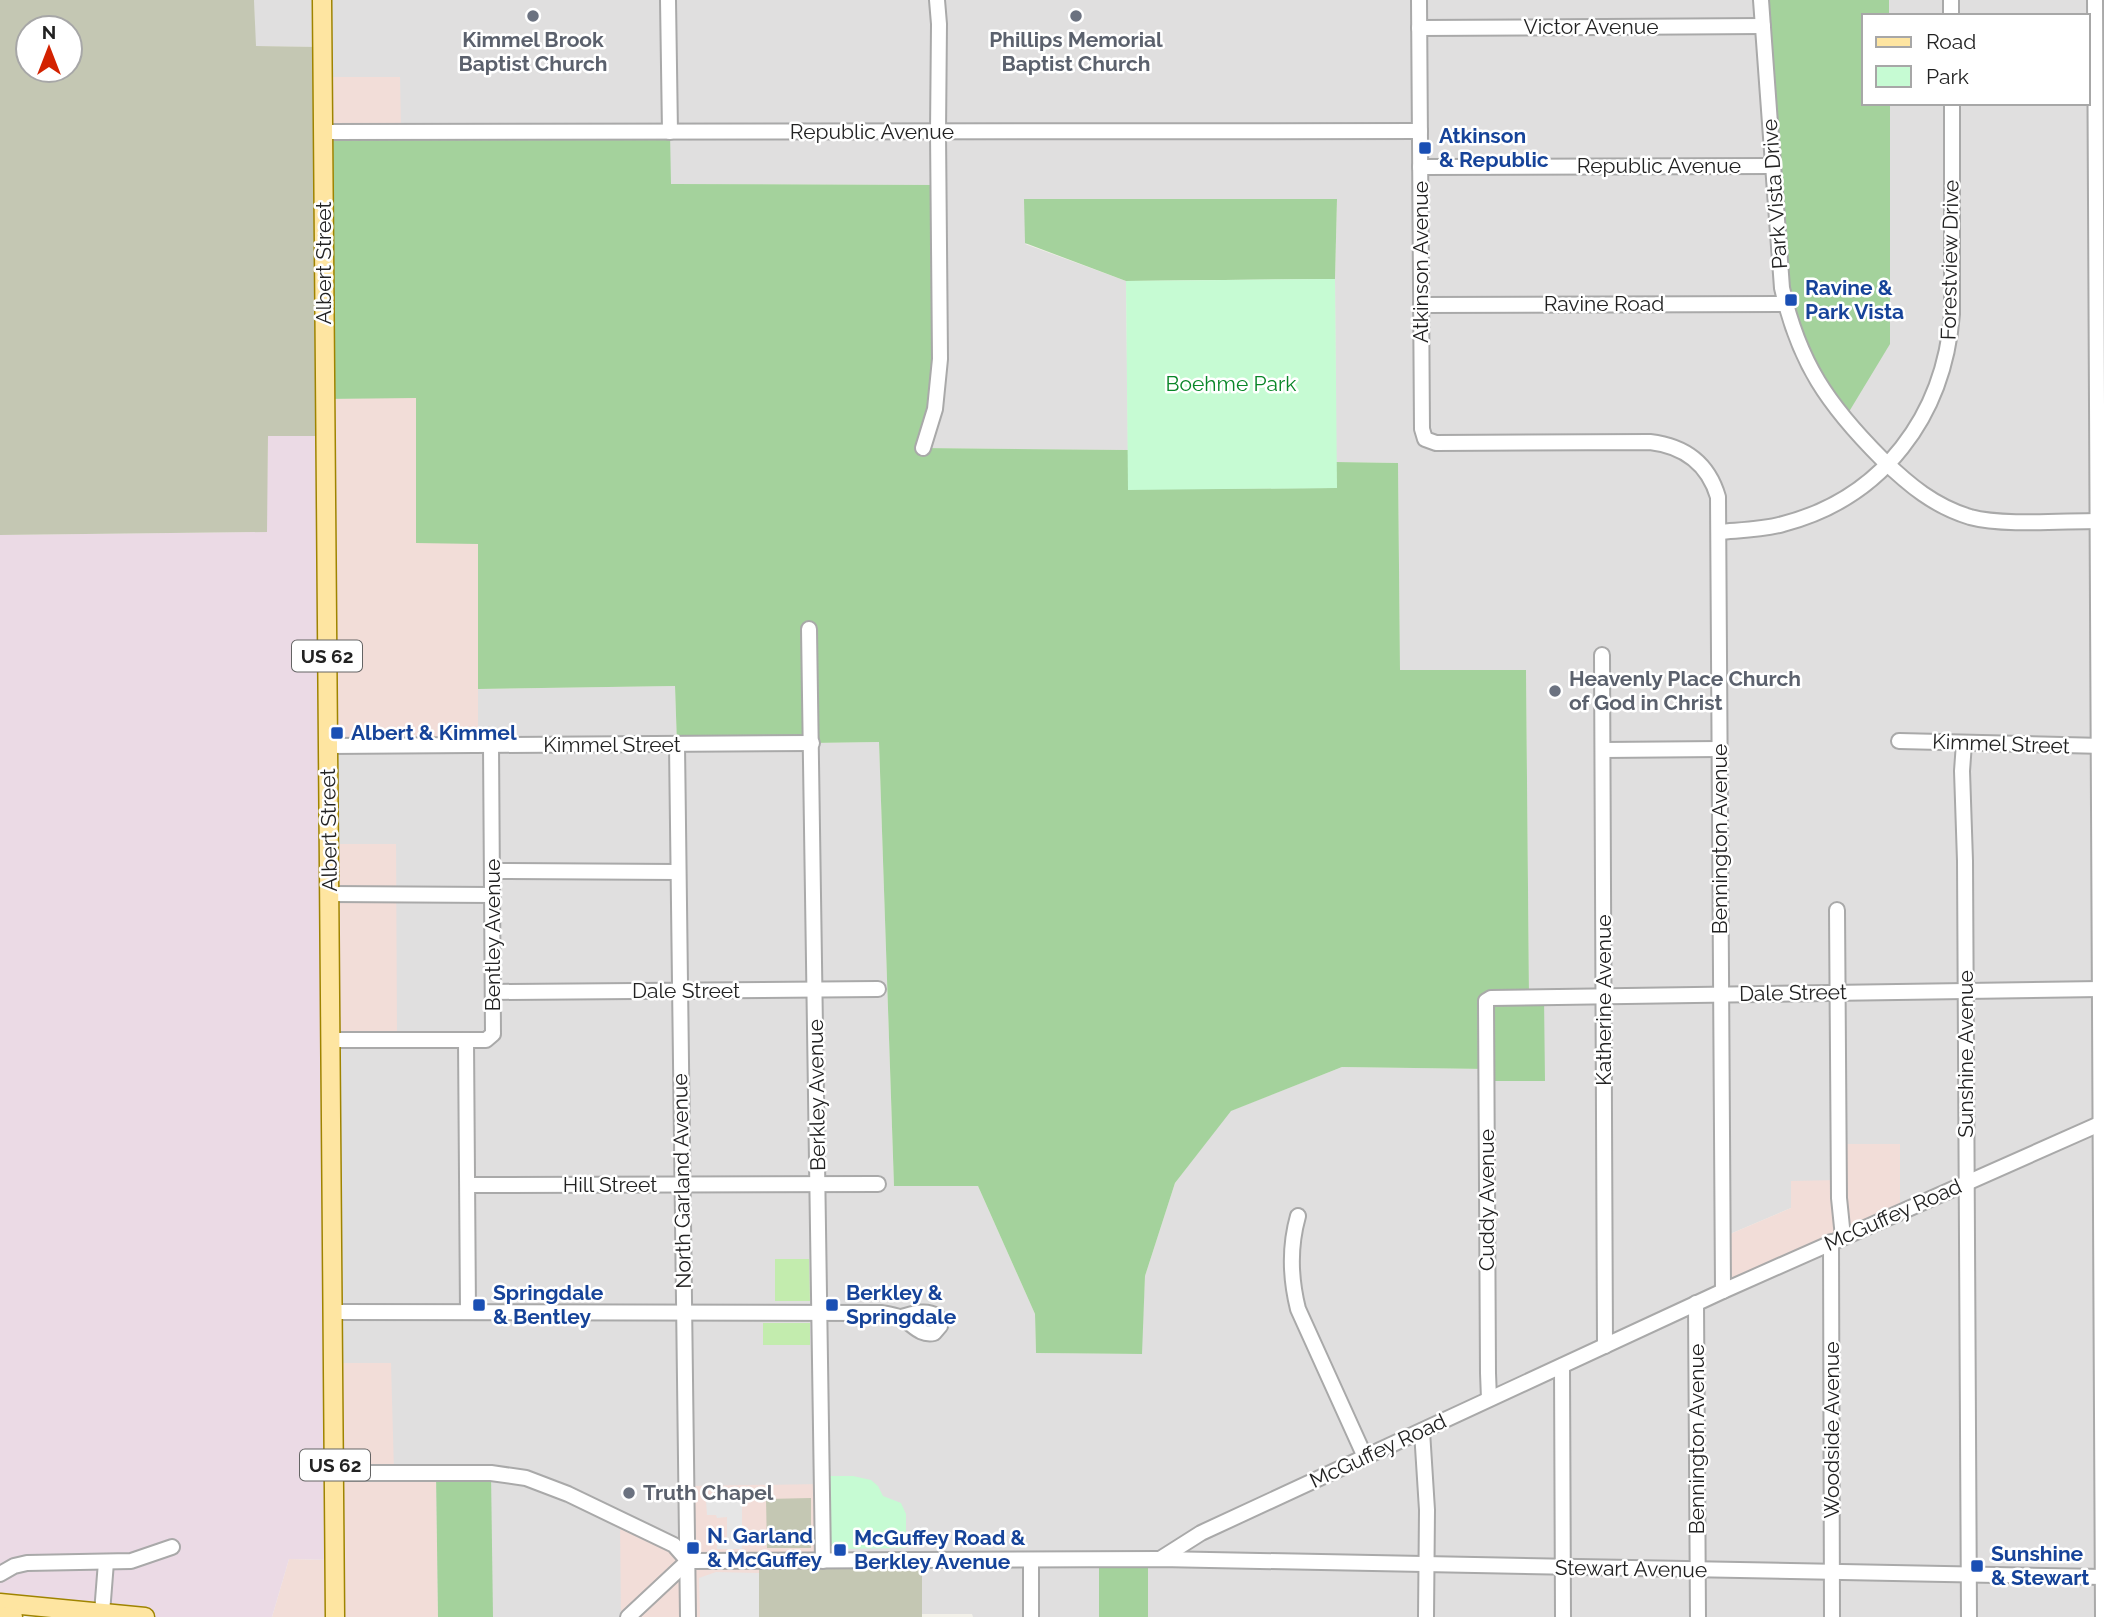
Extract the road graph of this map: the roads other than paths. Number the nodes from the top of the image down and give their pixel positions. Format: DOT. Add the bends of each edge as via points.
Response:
graph roads {
  1 [pos="322,0"];
  2 [pos="668,0"];
  3 [pos="937,0"];
  4 [pos="1419,0"];
  5 [pos="1761,0"];
  6 [pos="2095,0"];
  7 [pos="1763,26"];
  8 [pos="1419,28"];
  9 [pos="2092,61"];
  10 [pos="1952,105"];
  11 [pos="1420,131"];
  12 [pos="323,132"];
  13 [pos="670,132"];
  14 [pos="938,132"];
  15 [pos="1772,166"];
  16 [pos="1420,167"];
  17 [pos="1786,304"];
  18 [pos="1421,305"];
  19 [pos="1425,439"];
  20 [pos="923,448"];
  21 [pos="1887,464"];
  22 [pos="2098,521"];
  23 [pos="1719,532"];
  24 [pos="809,629"];
  25 [pos="1602,655"];
  26 [pos="1899,741"];
  27 [pos="812,743"];
  28 [pos="1964,743"];
  29 [pos="677,745"];
  30 [pos="328,746"];
  31 [pos="491,746"];
  32 [pos="2102,746"];
  33 [pos="1720,749"];
  34 [pos="1602,750"];
  35 [pos="492,871"];
  36 [pos="678,872"];
  37 [pos="330,894"];
  38 [pos="493,895"];
  39 [pos="1837,910"];
  40 [pos="815,989"];
  41 [pos="878,989"];
  42 [pos="2100,989"];
  43 [pos="1966,990"];
  44 [pos="680,991"];
  45 [pos="493,992"];
  46 [pos="1839,993"];
  47 [pos="1721,994"];
  48 [pos="1604,995"];
  49 [pos="1486,1001"];
  50 [pos="331,1040"];
  51 [pos="466,1040"];
  52 [pos="2102,1122"];
  53 [pos="1966,1183"];
  54 [pos="878,1184"];
  55 [pos="468,1185"];
  56 [pos="682,1185"];
  57 [pos="818,1185"];
  58 [pos="1298,1216"];
  59 [pos="1837,1240"];
  60 [pos="1723,1291"];
  61 [pos="1696,1303"];
  62 [pos="2103,1311"];
  63 [pos="334,1312"];
  64 [pos="468,1312"];
  65 [pos="684,1313"];
  66 [pos="820,1313"];
  67 [pos="901,1317"];
  68 [pos="1605,1346"];
  69 [pos="1562,1366"];
  70 [pos="1489,1399"];
  71 [pos="1422,1431"];
  72 [pos="1365,1457"];
  73 [pos="335,1473"];
  74 [pos="173,1547"];
  75 [pos="1160,1559"];
  76 [pos="1031,1560"];
  77 [pos="688,1561"];
  78 [pos="823,1561"];
  79 [pos="106,1562"];
  80 [pos="1426,1566"];
  81 [pos="1563,1568"];
  82 [pos="1697,1570"];
  83 [pos="1832,1573"];
  84 [pos="0,1574"];
  85 [pos="1968,1575"];
  86 [pos="2104,1577"];
  87 [pos="6,1611"];
  88 [pos="102,1613"];
  89 [pos="145,1617"];
  90 [pos="335,1617"];
  91 [pos="628,1617"];
  92 [pos="688,1617"];
  93 [pos="1031,1617"];
  94 [pos="1426,1617"];
  95 [pos="1563,1617"];
  96 [pos="1698,1617"];
  97 [pos="1832,1617"];
  98 [pos="1969,1617"];
  99 [pos="2103,1617"];
  1 -- 12 [label="main road, Albert Street / US 62"];
  2 -- 13 [label="street"];
  3 -- 14 [label="street"];
  4 -- 8 [label="street, Atkinson Avenue"];
  5 -- 7 [label="street, Park Vista Drive"];
  6 -- 9 [label="street"];
  7 -- 8 [label="street, Victor Avenue"];
  7 -- 15 [label="street, Park Vista Drive"];
  8 -- 11 [label="street, Atkinson Avenue"];
  9 -- 22 [label="street"];
  10 -- 21 [label="street, Forestview Drive" via="1951,338 1943,373 1924,416"];
  11 -- 14 [label="street, Republic Avenue"];
  11 -- 16 [label="street, Atkinson Avenue"];
  12 -- 13 [label="street, Republic Avenue"];
  12 -- 30 [label="main road, Albert Street / US 62"];
  13 -- 14 [label="street, Republic Avenue"];
  14 -- 20 [label="street" via="940,359 935,409"];
  15 -- 16 [label="street, Republic Avenue"];
  15 -- 17 [label="street, Park Vista Drive"];
  16 -- 18 [label="street, Atkinson Avenue"];
  17 -- 18 [label="street, Ravine Road"];
  17 -- 21 [label="street, Park Vista Drive" via="1799,346 1819,385 1844,420"];
  18 -- 19 [label="street, Atkinson Avenue"];
  19 -- 23 [label="street, Bennington Avenue" via="1436,443 1650,442 1676,447 1694,458 1712,480 1718,497"];
  21 -- 22 [label="street, Park Vista Drive" via="1924,496 1972,517"];
  21 -- 23 [label="street, Forestview Drive" via="1860,488 1813,514 1765,528"];
  22 -- 32 [label="street"];
  23 -- 33 [label="street, Bennington Avenue"];
  24 -- 27 [label="street, Berkley Avenue"];
  25 -- 34 [label="street, Katherine Avenue"];
  26 -- 28 [label="street, Kimmel Street"];
  27 -- 29 [label="street, Kimmel Street"];
  27 -- 40 [label="street, Berkley Avenue"];
  28 -- 32 [label="street, Kimmel Street"];
  28 -- 43 [label="street, Sunshine Avenue"];
  29 -- 31 [label="street, Kimmel Street"];
  29 -- 36 [label="street, North Garland Avenue"];
  30 -- 31 [label="street, Kimmel Street"];
  30 -- 37 [label="main road, Albert Street / US 62"];
  31 -- 35 [label="street, Bentley Avenue"];
  32 -- 42 [label="street"];
  33 -- 34 [label="street"];
  33 -- 47 [label="street, Bennington Avenue"];
  34 -- 48 [label="street, Katherine Avenue"];
  35 -- 36 [label="street"];
  35 -- 38 [label="street, Bentley Avenue"];
  36 -- 44 [label="street, North Garland Avenue"];
  37 -- 38 [label="street"];
  37 -- 50 [label="main road, Albert Street / US 62"];
  38 -- 45 [label="street, Bentley Avenue"];
  39 -- 46 [label="street, Woodside Avenue"];
  40 -- 41 [label="street, Dale Street"];
  40 -- 44 [label="street, Dale Street"];
  40 -- 57 [label="street, Berkley Avenue"];
  42 -- 43 [label="street, Dale Street"];
  42 -- 52 [label="street"];
  43 -- 46 [label="street, Dale Street"];
  43 -- 53 [label="street, Sunshine Avenue"];
  44 -- 45 [label="street, Dale Street"];
  44 -- 56 [label="street, North Garland Avenue"];
  45 -- 51 [label="street, Bentley Avenue" via="492,1034 486,1040"];
  46 -- 47 [label="street, Dale Street"];
  46 -- 59 [label="street, Woodside Avenue"];
  47 -- 48 [label="street, Dale Street"];
  47 -- 60 [label="street, Bennington Avenue"];
  48 -- 49 [label="street, Dale Street"];
  48 -- 68 [label="street, Katherine Avenue"];
  49 -- 70 [label="street, Cuddy Avenue"];
  50 -- 51 [label="street"];
  50 -- 63 [label="main road, Albert Street / US 62"];
  51 -- 55 [label="street"];
  52 -- 53 [label="street, McGuffey Road"];
  52 -- 62 [label="street"];
  53 -- 59 [label="street, McGuffey Road"];
  53 -- 85 [label="street, Sunshine Avenue"];
  54 -- 57 [label="street, Hill Street"];
  55 -- 56 [label="street, Hill Street"];
  55 -- 64 [label="street"];
  56 -- 57 [label="street, Hill Street"];
  56 -- 65 [label="street, North Garland Avenue"];
  57 -- 66 [label="street, Berkley Avenue"];
  58 -- 72 [label="street" via="1291,1265 1298,1309"];
  59 -- 60 [label="street, McGuffey Road"];
  59 -- 83 [label="street, Woodside Avenue"];
  60 -- 61 [label="street, McGuffey Road"];
  61 -- 68 [label="street, McGuffey Road"];
  61 -- 82 [label="street, Bennington Avenue"];
  62 -- 86 [label="street"];
  63 -- 64 [label="street"];
  63 -- 73 [label="main road, Albert Street / US 62"];
  64 -- 65 [label="street"];
  65 -- 66 [label="street"];
  65 -- 77 [label="street, North Garland Avenue"];
  66 -- 67 [label="street"];
  66 -- 78 [label="street, Berkley Avenue"];
  68 -- 69 [label="street, McGuffey Road"];
  69 -- 70 [label="street, McGuffey Road"];
  69 -- 81 [label="street"];
  70 -- 71 [label="street, McGuffey Road"];
  71 -- 72 [label="street, McGuffey Road"];
  71 -- 80 [label="street"];
  72 -- 75 [label="street, McGuffey Road" via="1187,1541"];
  73 -- 77 [label="street" via="491,1473 526,1478 674,1545"];
  73 -- 90 [label="main road, Albert Street / US 62"];
  74 -- 79 [label="street" via="131,1561"];
  75 -- 76 [label="street"];
  75 -- 80 [label="street, Stewart Avenue"];
  76 -- 78 [label="street"];
  76 -- 93 [label="street"];
  77 -- 78 [label="street"];
  77 -- 91 [label="street"];
  77 -- 92 [label="street, North Garland Avenue"];
  79 -- 84 [label="street" via="27,1563"];
  79 -- 88 [label="street"];
  80 -- 81 [label="street, Stewart Avenue"];
  80 -- 94 [label="street"];
  81 -- 82 [label="street, Stewart Avenue"];
  81 -- 95 [label="street"];
  82 -- 83 [label="street, Stewart Avenue"];
  82 -- 96 [label="street, Bennington Avenue"];
  83 -- 85 [label="street, Stewart Avenue"];
  83 -- 97 [label="street, Woodside Avenue"];
  85 -- 86 [label="street, Stewart Avenue"];
  85 -- 98 [label="street, Sunshine Avenue"];
  86 -- 99 [label="street"];
  87 -- 88 [label="main road"];
  88 -- 89 [label="main road"];
}
